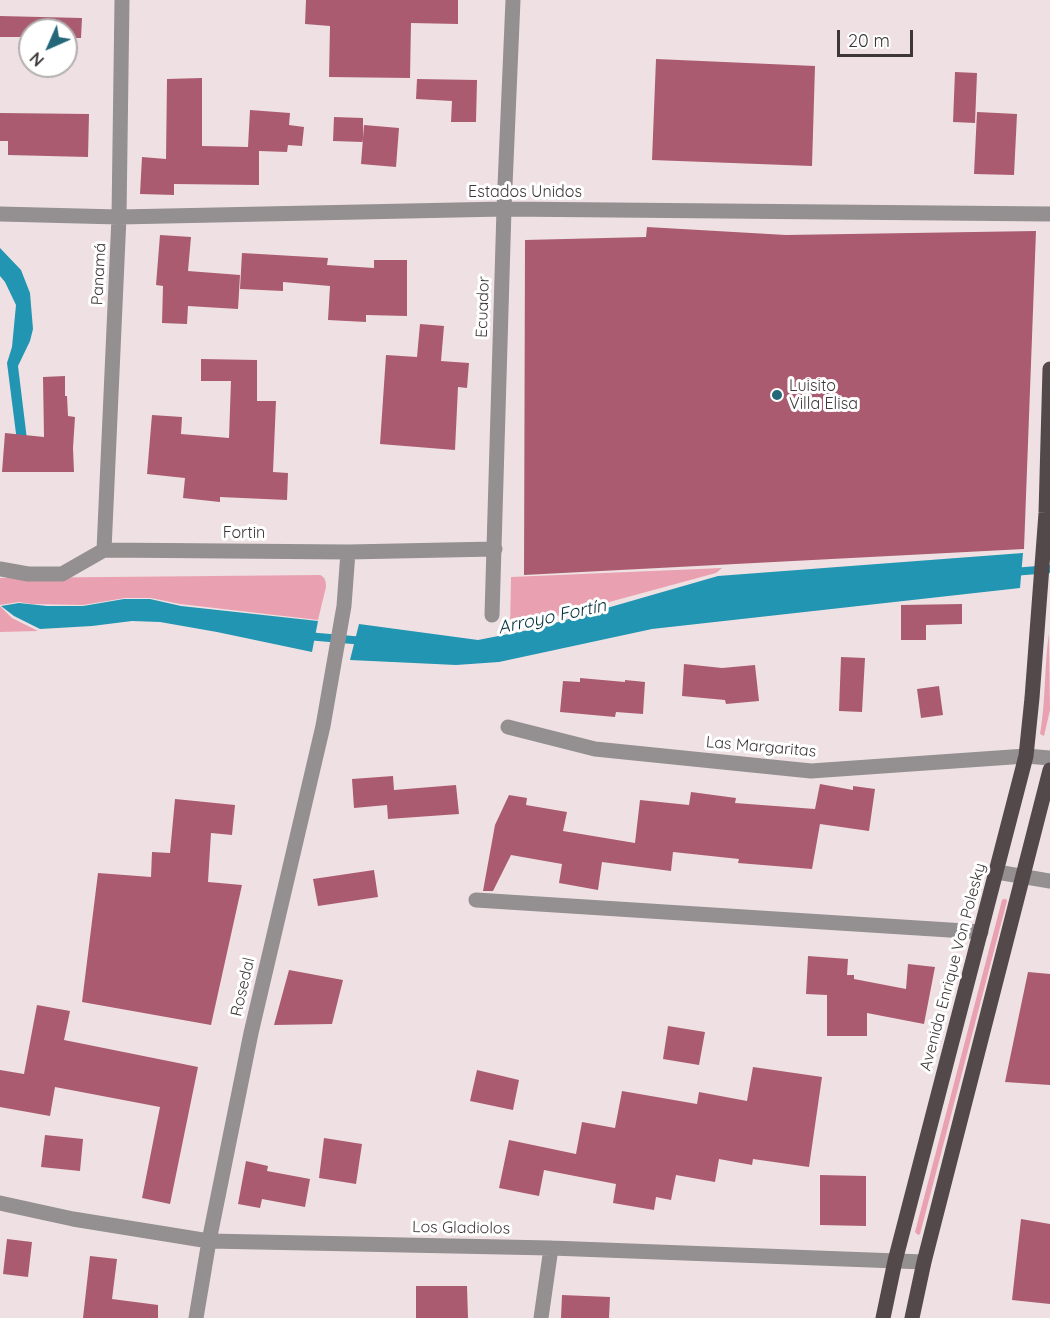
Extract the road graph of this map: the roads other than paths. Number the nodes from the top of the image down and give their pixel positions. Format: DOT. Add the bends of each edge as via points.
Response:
graph roads {
  1 [pos="122,0"];
  2 [pos="513,0"];
  3 [pos="504,209"];
  4 [pos="0,214"];
  5 [pos="1050,214"];
  6 [pos="119,217"];
  7 [pos="1050,369"];
  8 [pos="495,549"];
  9 [pos="104,550"];
  10 [pos="348,552"];
  11 [pos="0,569"];
  12 [pos="492,615"];
  13 [pos="508,727"];
  14 [pos="1026,756"];
  15 [pos="1050,758"];
  16 [pos="1050,770"];
  17 [pos="997,872"];
  18 [pos="1023,877"];
  19 [pos="1050,881"];
  20 [pos="476,900"];
  21 [pos="981,932"];
  22 [pos="0,1203"];
  23 [pos="208,1241"];
  24 [pos="551,1248"];
  25 [pos="895,1261"];
  26 [pos="924,1262"];
  27 [pos="196,1318"];
  28 [pos="542,1318"];
  29 [pos="883,1318"];
  30 [pos="912,1318"];
  1 -- 6 [label="street, Panamá"];
  2 -- 3 [label="street, Ecuador"];
  3 -- 5 [label="street, Estados Unidos"];
  3 -- 6 [label="street, Estados Unidos"];
  3 -- 8 [label="street, Ecuador"];
  4 -- 6 [label="street, Estados Unidos"];
  6 -- 9 [label="street, Panamá"];
  7 -- 14 [label="main road, Avenida Enrique Von Polesky" via="1046,513"];
  8 -- 10 [label="street, Fortin"];
  8 -- 12 [label="street, Ecuador"];
  9 -- 10 [label="street, Fortin"];
  9 -- 11 [label="street" via="62,574"];
  10 -- 23 [label="street, Rosedal" via="344,606 320,737 251,1033"];
  13 -- 14 [label="street, Las Margaritas" via="595,749 811,771"];
  14 -- 15 [label="street, Las Margaritas"];
  14 -- 17 [label="main road, Avenida Enrique Von Polesky"];
  16 -- 18 [label="main road"];
  17 -- 18 [label="street"];
  17 -- 21 [label="main road, Avenida Enrique Von Polesky"];
  18 -- 19 [label="street"];
  18 -- 26 [label="main road"];
  20 -- 21 [label="street"];
  21 -- 25 [label="main road, Avenida Enrique Von Polesky"];
  22 -- 23 [label="street, Los Gladiolos"];
  23 -- 24 [label="street, Los Gladiolos"];
  23 -- 27 [label="street, Rosedal"];
  24 -- 25 [label="street, Los Gladiolos"];
  24 -- 28 [label="street"];
  25 -- 26 [label="street, Los Gladiolos"];
  25 -- 29 [label="main road, Avenida Enrique Von Polesky"];
  26 -- 30 [label="main road"];
}
